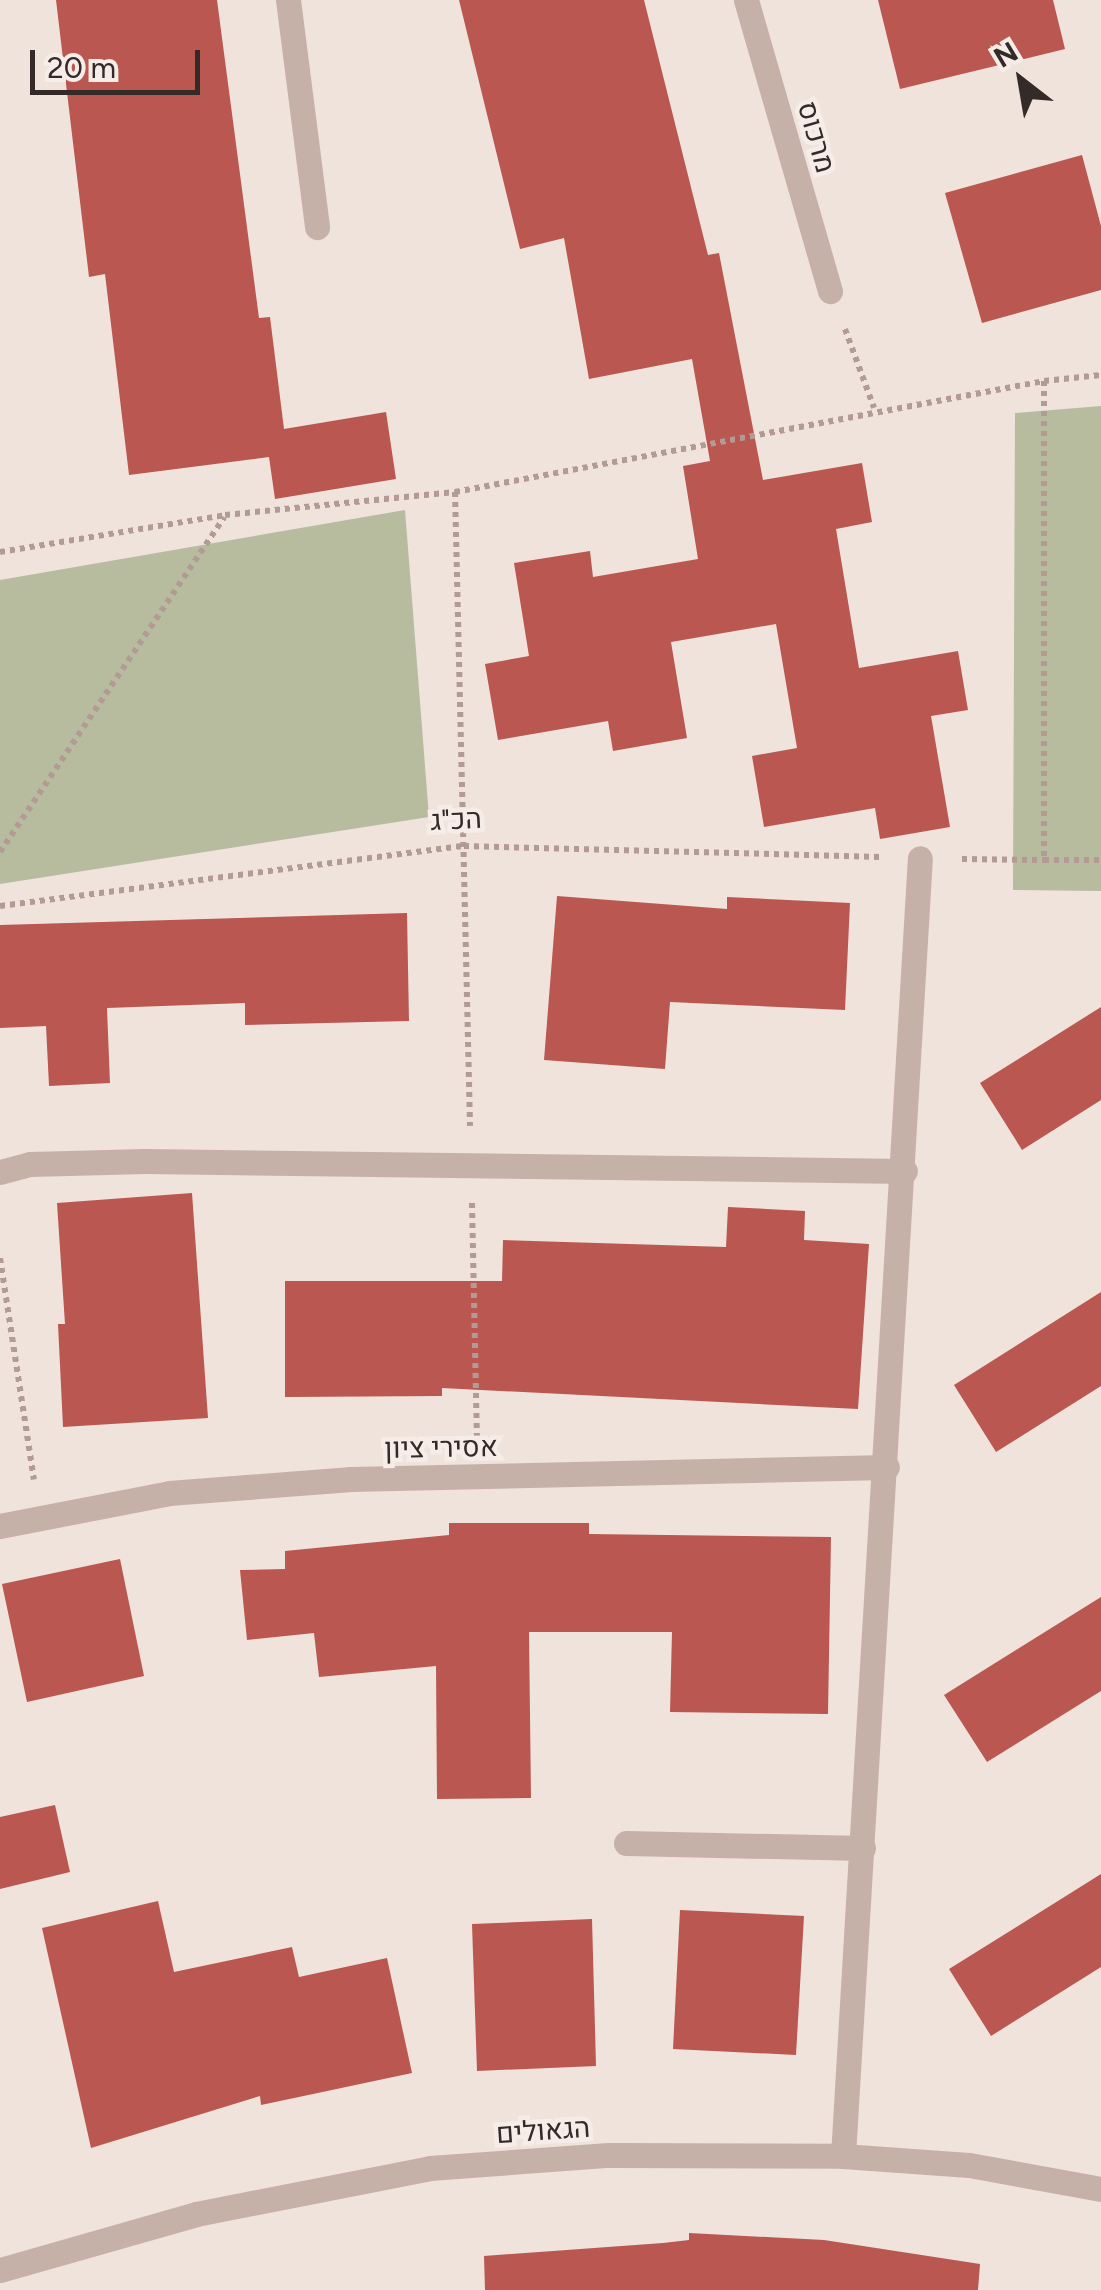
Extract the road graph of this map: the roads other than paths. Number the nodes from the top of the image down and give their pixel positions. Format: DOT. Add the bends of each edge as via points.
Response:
graph roads {
  1 [pos="288,0"];
  2 [pos="746,0"];
  3 [pos="317,227"];
  4 [pos="830,291"];
  5 [pos="920,858"];
  6 [pos="905,1171"];
  7 [pos="0,1172"];
  8 [pos="888,1467"];
  9 [pos="0,1526"];
  10 [pos="626,1844"];
  11 [pos="863,1848"];
  12 [pos="844,2156"];
  13 [pos="1101,2189"];
  14 [pos="0,2270"];
  1 -- 3 [label="street"];
  2 -- 4 [label="street, מרכוס"];
  5 -- 6 [label="street"];
  6 -- 7 [label="street" via="145,1161 30,1164"];
  6 -- 8 [label="street"];
  8 -- 9 [label="street, אסירי ציון" via="169,1492"];
  8 -- 11 [label="street"];
  10 -- 11 [label="street"];
  11 -- 12 [label="street"];
  12 -- 13 [label="street, הגאולים" via="969,2165"];
  12 -- 14 [label="street, הגאולים" via="609,2155 430,2168 196,2214"];
}
